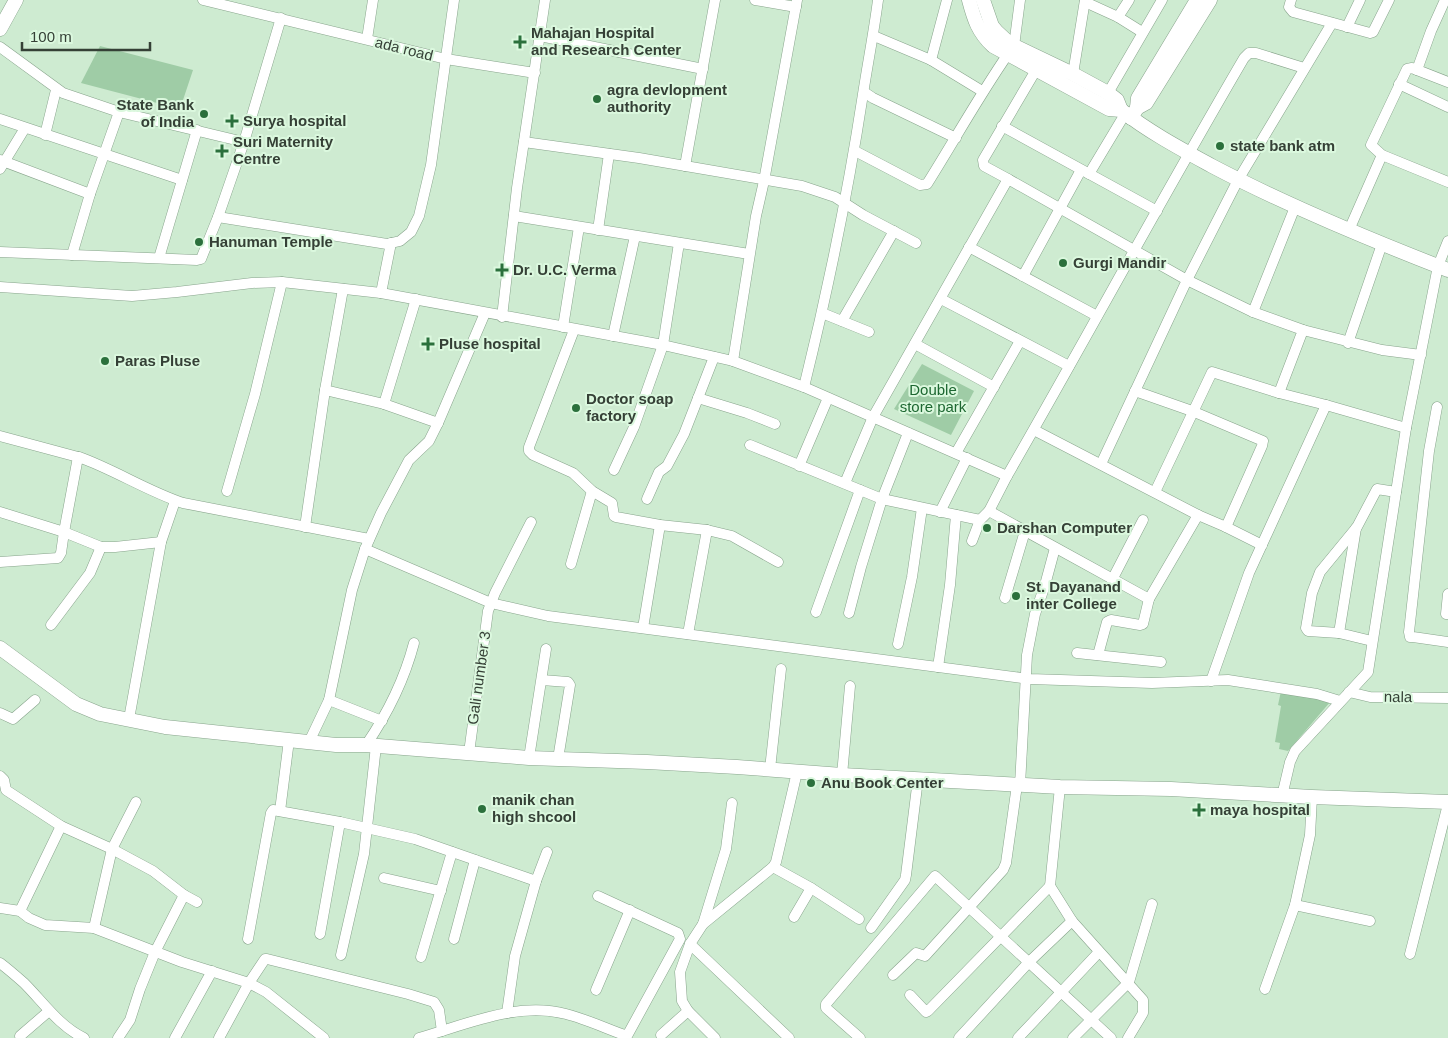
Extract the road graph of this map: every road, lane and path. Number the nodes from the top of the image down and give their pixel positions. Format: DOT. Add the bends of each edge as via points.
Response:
graph roads {
  1 [pos="16,0"];
  2 [pos="203,0"];
  3 [pos="373,0"];
  4 [pos="454,0"];
  5 [pos="545,0"];
  6 [pos="715,0"];
  7 [pos="755,0"];
  8 [pos="878,0"];
  9 [pos="947,0"];
  10 [pos="969,0"];
  11 [pos="983,0"];
  12 [pos="1020,0"];
  13 [pos="1129,0"];
  14 [pos="1162,0"];
  15 [pos="1197,0"];
  16 [pos="1210,0"];
  17 [pos="1291,0"];
  18 [pos="1360,0"];
  19 [pos="1389,0"];
  20 [pos="1445,0"];
  21 [pos="1085,1"];
  22 [pos="796,4"];
  23 [pos="1118,17"];
  24 [pos="282,18"];
  25 [pos="1332,23"];
  26 [pos="1347,27"];
  27 [pos="0,29"];
  28 [pos="1142,32"];
  29 [pos="540,36"];
  30 [pos="874,36"];
  31 [pos="367,39"];
  32 [pos="0,47"];
  33 [pos="1011,50"];
  34 [pos="446,60"];
  35 [pos="931,60"];
  36 [pos="1304,68"];
  37 [pos="703,69"];
  38 [pos="1036,70"];
  39 [pos="1417,70"];
  40 [pos="535,73"];
  41 [pos="1073,74"];
  42 [pos="1448,82"];
  43 [pos="1399,84"];
  44 [pos="56,90"];
  45 [pos="982,91"];
  46 [pos="864,92"];
  47 [pos="1108,93"];
  48 [pos="1448,107"];
  49 [pos="119,112"];
  50 [pos="1129,112"];
  51 [pos="0,119"];
  52 [pos="1002,126"];
  53 [pos="25,128"];
  54 [pos="196,130"];
  55 [pos="45,135"];
  56 [pos="956,138"];
  57 [pos="244,142"];
  58 [pos="524,142"];
  59 [pos="855,151"];
  60 [pos="1188,153"];
  61 [pos="103,154"];
  62 [pos="609,154"];
  63 [pos="1382,155"];
  64 [pos="1,164"];
  65 [pos="685,166"];
  66 [pos="1085,172"];
  67 [pos="1008,178"];
  68 [pos="182,180"];
  69 [pos="764,180"];
  70 [pos="1238,180"];
  71 [pos="1448,182"];
  72 [pos="90,194"];
  73 [pos="845,204"];
  74 [pos="1295,207"];
  75 [pos="1060,208"];
  76 [pos="1157,211"];
  77 [pos="514,216"];
  78 [pos="218,217"];
  79 [pos="579,227"];
  80 [pos="598,230"];
  81 [pos="1349,230"];
  82 [pos="894,231"];
  83 [pos="635,236"];
  84 [pos="1448,241"];
  85 [pos="679,243"];
  86 [pos="916,243"];
  87 [pos="391,244"];
  88 [pos="1382,244"];
  89 [pos="969,247"];
  90 [pos="1134,251"];
  91 [pos="0,252"];
  92 [pos="749,254"];
  93 [pos="72,255"];
  94 [pos="158,258"];
  95 [pos="1443,268"];
  96 [pos="1023,276"];
  97 [pos="1187,280"];
  98 [pos="282,282"];
  99 [pos="0,287"];
  100 [pos="343,289"];
  101 [pos="381,293"];
  102 [pos="416,299"];
  103 [pos="941,299"];
  104 [pos="822,312"];
  105 [pos="1253,312"];
  106 [pos="485,313"];
  107 [pos="1097,316"];
  108 [pos="502,317"];
  109 [pos="842,321"];
  110 [pos="563,327"];
  111 [pos="574,330"];
  112 [pos="1303,330"];
  113 [pos="869,332"];
  114 [pos="613,336"];
  115 [pos="1020,341"];
  116 [pos="1348,343"];
  117 [pos="915,344"];
  118 [pos="663,345"];
  119 [pos="1421,355"];
  120 [pos="714,357"];
  121 [pos="733,361"];
  122 [pos="1069,366"];
  123 [pos="994,386"];
  124 [pos="804,387"];
  125 [pos="325,390"];
  126 [pos="1135,391"];
  127 [pos="1280,393"];
  128 [pos="698,398"];
  129 [pos="828,398"];
  130 [pos="384,404"];
  131 [pos="1326,405"];
  132 [pos="1437,407"];
  133 [pos="1192,411"];
  134 [pos="873,417"];
  135 [pos="438,423"];
  136 [pos="775,424"];
  137 [pos="1406,428"];
  138 [pos="1034,430"];
  139 [pos="908,433"];
  140 [pos="0,436"];
  141 [pos="750,445"];
  142 [pos="956,453"];
  143 [pos="967,458"];
  144 [pos="77,462"];
  145 [pos="1101,464"];
  146 [pos="799,466"];
  147 [pos="614,470"];
  148 [pos="1007,476"];
  149 [pos="845,483"];
  150 [pos="227,490"];
  151 [pos="860,490"];
  152 [pos="592,491"];
  153 [pos="1156,492"];
  154 [pos="1396,492"];
  155 [pos="647,499"];
  156 [pos="882,499"];
  157 [pos="173,507"];
  158 [pos="922,508"];
  159 [pos="989,511"];
  160 [pos="0,512"];
  161 [pos="940,512"];
  162 [pos="1198,514"];
  163 [pos="956,515"];
  164 [pos="980,520"];
  165 [pos="1143,520"];
  166 [pos="531,522"];
  167 [pos="660,525"];
  168 [pos="1356,526"];
  169 [pos="305,527"];
  170 [pos="1226,527"];
  171 [pos="708,530"];
  172 [pos="1025,531"];
  173 [pos="64,532"];
  174 [pos="370,539"];
  175 [pos="972,541"];
  176 [pos="161,542"];
  177 [pos="1262,545"];
  178 [pos="102,547"];
  179 [pos="1055,548"];
  180 [pos="365,550"];
  181 [pos="0,562"];
  182 [pos="778,562"];
  183 [pos="571,564"];
  184 [pos="1112,580"];
  185 [pos="1448,594"];
  186 [pos="493,598"];
  187 [pos="1005,598"];
  188 [pos="1149,599"];
  189 [pos="816,612"];
  190 [pos="849,613"];
  191 [pos="1448,614"];
  192 [pos="51,625"];
  193 [pos="643,628"];
  194 [pos="1339,633"];
  195 [pos="688,634"];
  196 [pos="1372,641"];
  197 [pos="1448,642"];
  198 [pos="414,643"];
  199 [pos="898,644"];
  200 [pos="0,648"];
  201 [pos="546,649"];
  202 [pos="1078,653"];
  203 [pos="1098,655"];
  204 [pos="1161,662"];
  205 [pos="938,667"];
  206 [pos="781,669"];
  207 [pos="1026,678"];
  208 [pos="542,680"];
  209 [pos="1211,681"];
  210 [pos="850,686"];
  211 [pos="1345,696"];
  212 [pos="1448,698"];
  213 [pos="35,700"];
  214 [pos="329,700"];
  215 [pos="0,713"];
  216 [pos="128,719"];
  217 [pos="382,721"];
  218 [pos="289,740"];
  219 [pos="309,742"];
  220 [pos="371,746"];
  221 [pos="469,753"];
  222 [pos="529,758"];
  223 [pos="558,759"];
  224 [pos="770,769"];
  225 [pos="796,772"];
  226 [pos="842,775"];
  227 [pos="0,776"];
  228 [pos="918,779"];
  229 [pos="1019,785"];
  230 [pos="1060,787"];
  231 [pos="1282,796"];
  232 [pos="1312,798"];
  233 [pos="136,802"];
  234 [pos="732,803"];
  235 [pos="1448,803"];
  236 [pos="280,810"];
  237 [pos="340,822"];
  238 [pos="61,826"];
  239 [pos="368,829"];
  240 [pos="112,849"];
  241 [pos="452,852"];
  242 [pos="547,852"];
  243 [pos="475,860"];
  244 [pos="773,867"];
  245 [pos="384,878"];
  246 [pos="536,881"];
  247 [pos="1050,886"];
  248 [pos="811,888"];
  249 [pos="441,891"];
  250 [pos="184,895"];
  251 [pos="598,896"];
  252 [pos="197,902"];
  253 [pos="1152,904"];
  254 [pos="1294,905"];
  255 [pos="970,907"];
  256 [pos="0,908"];
  257 [pos="630,910"];
  258 [pos="20,911"];
  259 [pos="794,917"];
  260 [pos="859,920"];
  261 [pos="1072,921"];
  262 [pos="1370,921"];
  263 [pos="702,924"];
  264 [pos="94,928"];
  265 [pos="871,928"];
  266 [pos="320,934"];
  267 [pos="1001,936"];
  268 [pos="248,939"];
  269 [pos="454,939"];
  270 [pos="690,944"];
  271 [pos="155,952"];
  272 [pos="1099,952"];
  273 [pos="1410,954"];
  274 [pos="341,955"];
  275 [pos="421,958"];
  276 [pos="1029,962"];
  277 [pos="0,963"];
  278 [pos="212,971"];
  279 [pos="893,975"];
  280 [pos="1129,982"];
  281 [pos="249,983"];
  282 [pos="1265,989"];
  283 [pos="596,990"];
  284 [pos="1062,991"];
  285 [pos="910,996"];
  286 [pos="688,1011"];
  287 [pos="49,1012"];
  288 [pos="507,1013"];
  289 [pos="1091,1019"];
  290 [pos="442,1031"];
  291 [pos="20,1036"];
  292 [pos="629,1036"];
  293 [pos="661,1037"];
  294 [pos="84,1038"];
  295 [pos="118,1038"];
  296 [pos="175,1038"];
  297 [pos="219,1038"];
  298 [pos="324,1038"];
  299 [pos="420,1038"];
  300 [pos="714,1038"];
  301 [pos="789,1038"];
  302 [pos="860,1038"];
  303 [pos="959,1038"];
  304 [pos="1018,1038"];
  305 [pos="1072,1038"];
  306 [pos="1111,1038"];
  307 [pos="1128,1038"];
  1 -- 27 [label="main road"];
  2 -- 24 [label="street, ada road"];
  3 -- 31 [label="street"];
  4 -- 34 [label="street"];
  5 -- 29 [label="street"];
  6 -- 37 [label="street"];
  7 -- 22 [label="street"];
  8 -- 30 [label="street"];
  9 -- 35 [label="street"];
  10 -- 33 [label="main road" via="984,38"];
  11 -- 33 [label="main road" via="992,26"];
  12 -- 33 [label="street"];
  13 -- 23 [label="street"];
  14 -- 28 [label="street"];
  15 -- 50 [label="main road"];
  16 -- 50 [label="main road" via="1146,103"];
  17 -- 25 [label="street" via="1291,10"];
  18 -- 26 [label="street"];
  19 -- 26 [label="street" via="1373,32"];
  20 -- 39 [label="street"];
  21 -- 23 [label="street"];
  21 -- 41 [label="street"];
  22 -- 69 [label="street"];
  23 -- 28 [label="street"];
  24 -- 31 [label="street, ada road"];
  24 -- 57 [label="street"];
  25 -- 26 [label="street"];
  25 -- 36 [label="street"];
  28 -- 47 [label="street"];
  29 -- 37 [label="street"];
  29 -- 40 [label="street"];
  30 -- 35 [label="street"];
  30 -- 46 [label="street"];
  31 -- 34 [label="street, ada road"];
  32 -- 44 [label="street"];
  33 -- 38 [label="main road"];
  33 -- 41 [label="main road"];
  33 -- 45 [label="street"];
  34 -- 40 [label="street, ada road"];
  34 -- 87 [label="street" via="431,164 419,216 411,232"];
  35 -- 45 [label="street"];
  36 -- 60 [label="street" via="1249,53"];
  36 -- 70 [label="street"];
  37 -- 65 [label="street"];
  38 -- 50 [label="main road" via="1109,109"];
  38 -- 52 [label="street"];
  39 -- 42 [label="street"];
  39 -- 43 [label="street" via="1407,69"];
  40 -- 58 [label="street"];
  41 -- 47 [label="main road"];
  43 -- 48 [label="street"];
  43 -- 63 [label="street" via="1371,143"];
  44 -- 49 [label="street"];
  44 -- 55 [label="street"];
  45 -- 56 [label="street"];
  46 -- 56 [label="street"];
  46 -- 59 [label="street"];
  47 -- 50 [label="main road"];
  49 -- 54 [label="street"];
  49 -- 61 [label="street"];
  50 -- 60 [label="main road"];
  50 -- 66 [label="street"];
  51 -- 53 [label="street"];
  52 -- 66 [label="street"];
  52 -- 67 [label="street" via="982,162"];
  53 -- 55 [label="street"];
  53 -- 64 [label="street"];
  54 -- 57 [label="street"];
  54 -- 68 [label="street"];
  55 -- 61 [label="street"];
  56 -- 59 [label="street" via="924,186"];
  57 -- 78 [label="street"];
  58 -- 62 [label="street"];
  58 -- 77 [label="street"];
  59 -- 73 [label="street"];
  60 -- 70 [label="main road"];
  60 -- 76 [label="street"];
  61 -- 68 [label="street"];
  61 -- 72 [label="street"];
  62 -- 65 [label="street"];
  62 -- 80 [label="street"];
  63 -- 71 [label="street"];
  63 -- 81 [label="street"];
  64 -- 72 [label="street"];
  65 -- 69 [label="street"];
  66 -- 75 [label="street"];
  66 -- 76 [label="street"];
  67 -- 75 [label="street"];
  67 -- 89 [label="street"];
  68 -- 94 [label="street"];
  69 -- 73 [label="street" via="802,186 835,197"];
  69 -- 92 [label="street"];
  70 -- 74 [label="main road"];
  70 -- 97 [label="street"];
  72 -- 93 [label="street"];
  73 -- 82 [label="street"];
  73 -- 104 [label="street"];
  74 -- 81 [label="main road"];
  74 -- 105 [label="street"];
  75 -- 90 [label="street"];
  75 -- 96 [label="street"];
  76 -- 90 [label="street"];
  77 -- 79 [label="street"];
  77 -- 108 [label="street"];
  78 -- 87 [label="street"];
  78 -- 94 [label="street" via="200,259"];
  79 -- 80 [label="street"];
  79 -- 110 [label="street"];
  80 -- 83 [label="street"];
  81 -- 88 [label="main road"];
  82 -- 86 [label="street"];
  82 -- 109 [label="street"];
  83 -- 85 [label="street"];
  83 -- 114 [label="street"];
  84 -- 95 [label="street"];
  85 -- 92 [label="street"];
  85 -- 118 [label="street"];
  87 -- 101 [label="street"];
  88 -- 95 [label="main road"];
  88 -- 116 [label="street"];
  89 -- 96 [label="street"];
  89 -- 103 [label="street"];
  90 -- 97 [label="street"];
  90 -- 107 [label="street"];
  91 -- 93 [label="street"];
  92 -- 121 [label="street"];
  93 -- 94 [label="street"];
  95 -- 119 [label="street"];
  96 -- 107 [label="street"];
  97 -- 105 [label="street"];
  97 -- 126 [label="street"];
  98 -- 99 [label="street" via="252,282 132,296"];
  98 -- 100 [label="street"];
  98 -- 150 [label="street" via="255,394"];
  100 -- 101 [label="street"];
  100 -- 125 [label="street"];
  101 -- 102 [label="street"];
  102 -- 106 [label="street"];
  102 -- 130 [label="street"];
  103 -- 115 [label="street"];
  103 -- 117 [label="street"];
  104 -- 109 [label="street"];
  104 -- 124 [label="street"];
  105 -- 112 [label="street"];
  106 -- 108 [label="street"];
  106 -- 135 [label="street"];
  107 -- 122 [label="street"];
  108 -- 110 [label="street"];
  109 -- 113 [label="street"];
  110 -- 111 [label="street"];
  111 -- 114 [label="street"];
  111 -- 152 [label="street" via="529,450 533,455 572,473"];
  112 -- 116 [label="street"];
  112 -- 127 [label="street"];
  114 -- 118 [label="street"];
  115 -- 122 [label="street"];
  115 -- 123 [label="street"];
  116 -- 119 [label="street"];
  117 -- 123 [label="street"];
  117 -- 134 [label="street"];
  118 -- 120 [label="street"];
  118 -- 147 [label="street" via="634,427"];
  119 -- 137 [label="street"];
  120 -- 121 [label="street"];
  120 -- 128 [label="street"];
  121 -- 124 [label="street"];
  122 -- 138 [label="street"];
  123 -- 142 [label="street"];
  124 -- 129 [label="street"];
  125 -- 130 [label="street"];
  125 -- 169 [label="street"];
  126 -- 133 [label="street"];
  126 -- 145 [label="street"];
  127 -- 131 [label="street"];
  127 -- 133 [label="street" via="1212,372"];
  128 -- 136 [label="street"];
  128 -- 155 [label="street" via="684,434 667,466 659,472"];
  129 -- 134 [label="street"];
  129 -- 146 [label="street"];
  130 -- 135 [label="street"];
  131 -- 137 [label="street"];
  131 -- 177 [label="street"];
  132 -- 197 [label="street" via="1429,451 1409,632 1413,638"];
  133 -- 153 [label="street"];
  133 -- 170 [label="street" via="1263,441"];
  134 -- 139 [label="street"];
  134 -- 149 [label="street"];
  135 -- 174 [label="street" via="430,441 409,460"];
  137 -- 154 [label="street"];
  138 -- 145 [label="street"];
  138 -- 148 [label="street"];
  139 -- 142 [label="street"];
  139 -- 156 [label="street"];
  140 -- 144 [label="street"];
  141 -- 146 [label="street"];
  142 -- 143 [label="street"];
  143 -- 148 [label="street"];
  143 -- 161 [label="street"];
  144 -- 157 [label="street" via="103,466"];
  144 -- 173 [label="street"];
  145 -- 153 [label="street"];
  146 -- 149 [label="street"];
  148 -- 159 [label="street"];
  149 -- 151 [label="street"];
  151 -- 156 [label="street"];
  151 -- 189 [label="street"];
  152 -- 167 [label="street" via="612,503 616,517"];
  152 -- 183 [label="street"];
  153 -- 162 [label="street"];
  154 -- 168 [label="street" via="1377,489"];
  154 -- 196 [label="street"];
  156 -- 158 [label="street"];
  156 -- 190 [label="street"];
  157 -- 169 [label="street" via="220,511"];
  157 -- 176 [label="street"];
  158 -- 161 [label="street"];
  158 -- 199 [label="street"];
  159 -- 164 [label="street"];
  159 -- 172 [label="street"];
  160 -- 173 [label="street"];
  161 -- 163 [label="street"];
  162 -- 170 [label="street"];
  162 -- 188 [label="street"];
  163 -- 164 [label="street"];
  163 -- 205 [label="street"];
  164 -- 175 [label="street"];
  165 -- 184 [label="street"];
  166 -- 186 [label="street, Gali number 3"];
  167 -- 171 [label="street"];
  167 -- 193 [label="street"];
  168 -- 194 [label="street"];
  168 -- 194 [label="street" via="1320,572 1312,593 1306,628 1308,631"];
  169 -- 174 [label="street"];
  170 -- 177 [label="street"];
  171 -- 182 [label="street" via="732,536"];
  171 -- 195 [label="street"];
  172 -- 179 [label="street"];
  172 -- 187 [label="street"];
  173 -- 178 [label="street"];
  173 -- 181 [label="street" via="58,558"];
  174 -- 180 [label="street"];
  176 -- 178 [label="street"];
  176 -- 216 [label="street"];
  177 -- 209 [label="street"];
  178 -- 192 [label="street" via="90,573"];
  179 -- 184 [label="street"];
  179 -- 207 [label="street" via="1030,634"];
  180 -- 186 [label="street, nala"];
  180 -- 214 [label="street" via="352,590"];
  184 -- 188 [label="street"];
  185 -- 191 [label="street"];
  186 -- 193 [label="street, nala" via="548,616"];
  186 -- 221 [label="street, Gali number 3" via="488,611"];
  188 -- 203 [label="street" via="1142,624 1107,622"];
  193 -- 195 [label="street, nala"];
  194 -- 196 [label="street"];
  195 -- 205 [label="street, nala"];
  196 -- 211 [label="street" via="1367,674"];
  198 -- 217 [label="street" via="402,683"];
  200 -- 216 [label="main road" via="76,704 100,714"];
  201 -- 208 [label="street"];
  202 -- 203 [label="street"];
  203 -- 204 [label="street"];
  205 -- 207 [label="street, nala"];
  206 -- 224 [label="street"];
  207 -- 209 [label="street, nala" via="1152,683"];
  207 -- 229 [label="street"];
  208 -- 222 [label="street"];
  208 -- 223 [label="street" via="568,682 570,685"];
  209 -- 211 [label="street, nala" via="1228,680"];
  210 -- 226 [label="street"];
  211 -- 212 [label="street, nala"];
  211 -- 231 [label="street" via="1296,751"];
  213 -- 215 [label="street" via="13,719"];
  214 -- 217 [label="street"];
  214 -- 219 [label="street"];
  216 -- 218 [label="main road" via="165,727"];
  217 -- 220 [label="street"];
  218 -- 219 [label="main road"];
  218 -- 236 [label="street"];
  219 -- 220 [label="main road"];
  220 -- 221 [label="main road"];
  220 -- 239 [label="street"];
  221 -- 222 [label="main road"];
  222 -- 223 [label="main road"];
  223 -- 224 [label="main road"];
  224 -- 225 [label="main road"];
  225 -- 226 [label="main road"];
  225 -- 244 [label="street" via="778,858"];
  226 -- 228 [label="main road"];
  227 -- 238 [label="street" via="6,790"];
  228 -- 229 [label="main road"];
  228 -- 265 [label="street" via="904,880"];
  229 -- 230 [label="main road"];
  229 -- 255 [label="street" via="1006,863"];
  230 -- 231 [label="main road"];
  230 -- 247 [label="street"];
  231 -- 232 [label="main road"];
  232 -- 235 [label="main road"];
  232 -- 254 [label="street" via="1310,835"];
  233 -- 240 [label="street"];
  234 -- 263 [label="street" via="726,849"];
  235 -- 273 [label="street"];
  236 -- 237 [label="street"];
  236 -- 268 [label="street" via="271,813"];
  237 -- 239 [label="street"];
  237 -- 266 [label="street"];
  238 -- 240 [label="street"];
  238 -- 258 [label="street"];
  239 -- 241 [label="street" via="415,839"];
  239 -- 274 [label="street" via="361,875"];
  240 -- 250 [label="street" via="153,871"];
  240 -- 264 [label="street"];
  241 -- 243 [label="street"];
  241 -- 249 [label="street"];
  242 -- 246 [label="street"];
  243 -- 246 [label="street"];
  243 -- 269 [label="street"];
  244 -- 248 [label="street"];
  244 -- 263 [label="street"];
  245 -- 249 [label="street"];
  246 -- 288 [label="street" via="515,956"];
  247 -- 261 [label="street"];
  247 -- 267 [label="street"];
  248 -- 259 [label="street"];
  248 -- 260 [label="street"];
  249 -- 275 [label="street"];
  250 -- 252 [label="street"];
  250 -- 271 [label="street"];
  251 -- 257 [label="street"];
  253 -- 280 [label="street"];
  254 -- 262 [label="street"];
  254 -- 282 [label="street"];
  255 -- 267 [label="street"];
  255 -- 279 [label="street" via="925,956 916,953"];
  255 -- 302 [label="street" via="934,876 826,1004 826,1008"];
  256 -- 258 [label="street"];
  257 -- 283 [label="street"];
  257 -- 292 [label="street" via="678,933 680,939"];
  258 -- 264 [label="street" via="45,925"];
  261 -- 272 [label="street"];
  261 -- 276 [label="street"];
  263 -- 270 [label="street"];
  264 -- 271 [label="street"];
  267 -- 276 [label="street"];
  267 -- 285 [label="street" via="928,1012"];
  270 -- 286 [label="street" via="680,972 682,1001"];
  270 -- 301 [label="street"];
  271 -- 278 [label="street"];
  271 -- 295 [label="street" via="130,1020"];
  272 -- 280 [label="street"];
  272 -- 284 [label="street"];
  276 -- 284 [label="street"];
  276 -- 303 [label="street"];
  277 -- 287 [label="street"];
  278 -- 281 [label="street"];
  278 -- 296 [label="street"];
  280 -- 289 [label="street"];
  280 -- 307 [label="street" via="1144,1006"];
  281 -- 290 [label="street" via="267,959 408,994 434,1002 439,1010"];
  281 -- 297 [label="street"];
  281 -- 298 [label="street" via="266,992"];
  284 -- 289 [label="street"];
  284 -- 304 [label="street"];
  286 -- 293 [label="street"];
  286 -- 300 [label="street"];
  287 -- 291 [label="street"];
  287 -- 294 [label="street"];
  288 -- 290 [label="street"];
  288 -- 292 [label="street" via="532,1010 565,1014"];
  289 -- 305 [label="street"];
  289 -- 306 [label="street"];
  290 -- 299 [label="street"];
}
